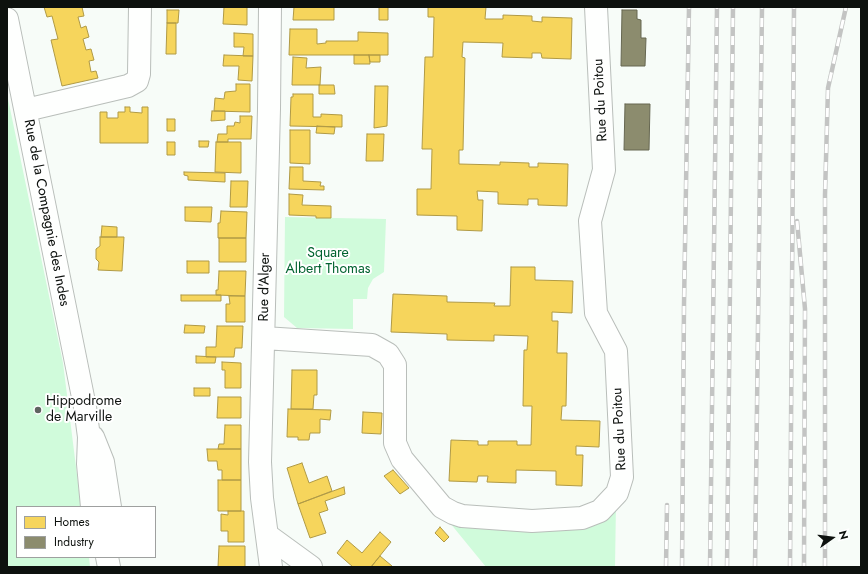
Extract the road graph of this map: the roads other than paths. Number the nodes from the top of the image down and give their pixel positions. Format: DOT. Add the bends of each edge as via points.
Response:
graph roads {
  1 [pos="140,7"];
  2 [pos="270,7"];
  3 [pos="596,7"];
  4 [pos="7,19"];
  5 [pos="26,110"];
  6 [pos="264,338"];
  7 [pos="85,407"];
  8 [pos="92,506"];
  9 [pos="110,506"];
  10 [pos="267,535"];
  11 [pos="271,567"];
  12 [pos="311,567"];
  1 -- 5 [label="street" via="137,81 128,86"];
  2 -- 6 [label="street, Rue d'Alger"];
  3 -- 6 [label="street, Rue du Poitou" via="604,170 590,221 596,313 616,351 622,477 617,494 600,511 582,518 532,521 462,516 453,513 442,507 402,459 395,443 395,365 388,354 372,345"];
  4 -- 5 [label="street, Rue de la Compagnie des Indes"];
  5 -- 7 [label="street, Rue de la Compagnie des Indes"];
  6 -- 10 [label="street, Rue d'Alger" via="260,462"];
  7 -- 8 [label="street, Rue de la Compagnie des Indes"];
  7 -- 9 [label="street, Rue de la Compagnie des Indes" via="103,462"];
  10 -- 11 [label="street, Rue d'Alger"];
  10 -- 12 [label="street"];
}
